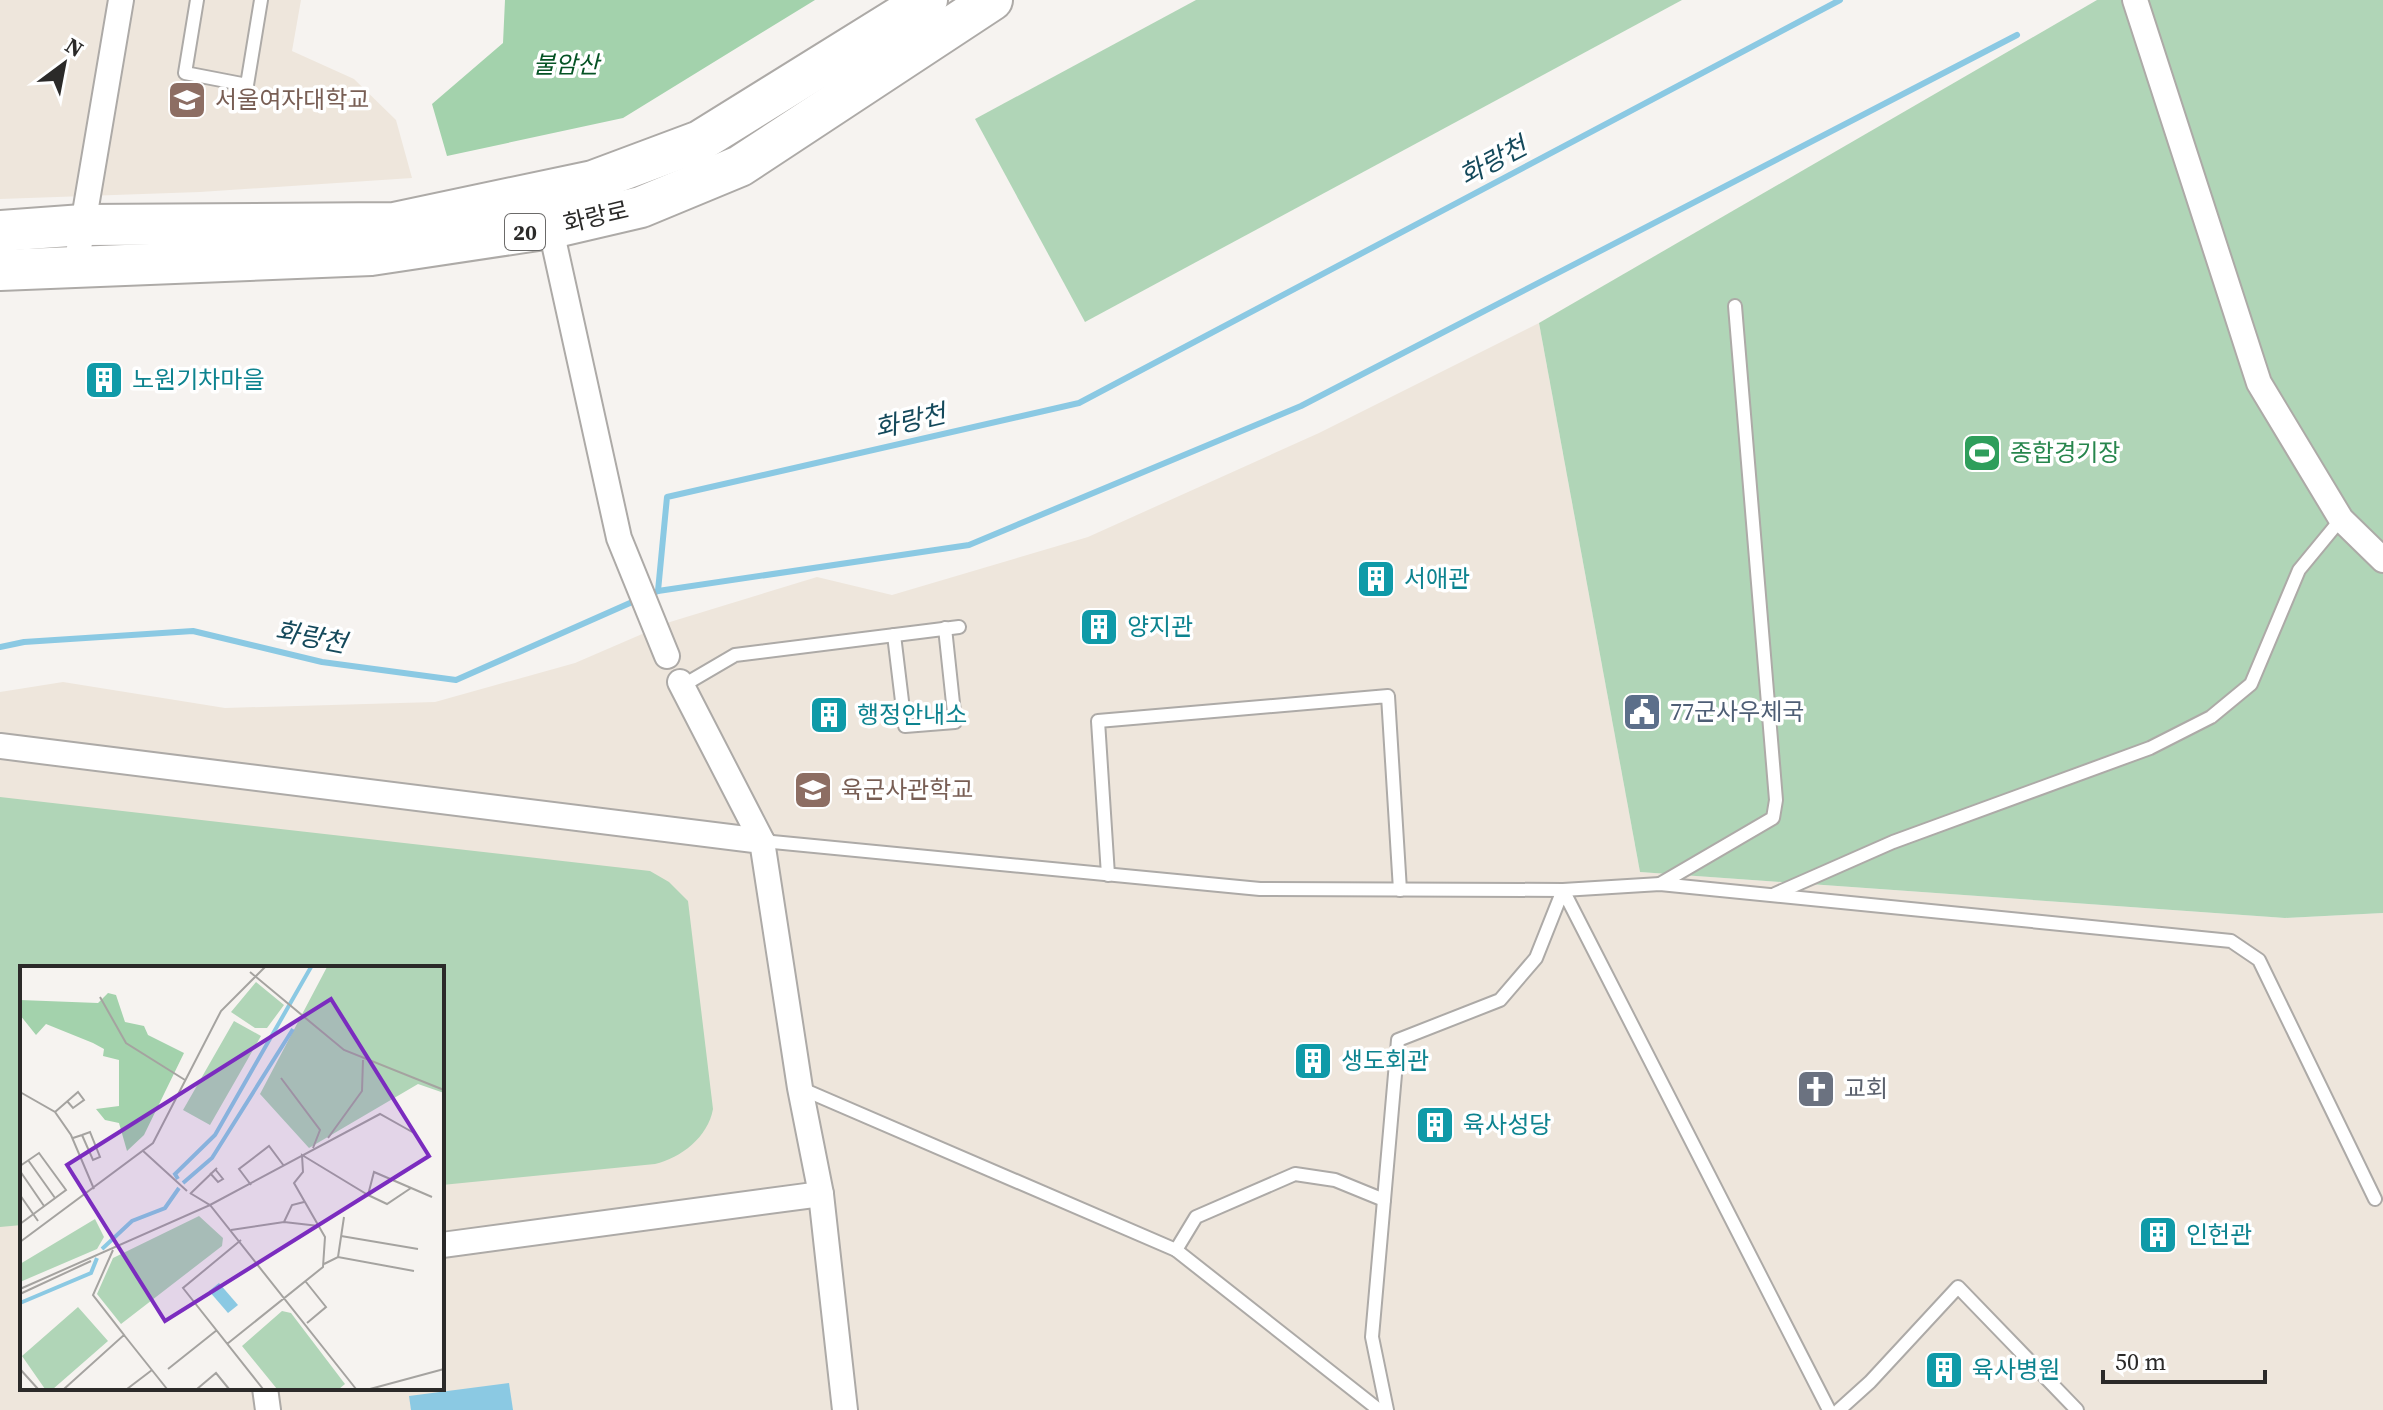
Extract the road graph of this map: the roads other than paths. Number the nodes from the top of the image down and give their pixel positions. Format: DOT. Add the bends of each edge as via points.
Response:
graph roads {
  1 [pos="121,0"];
  2 [pos="197,0"];
  3 [pos="261,0"];
  4 [pos="927,0"];
  5 [pos="992,0"];
  6 [pos="2135,0"];
  7 [pos="546,210"];
  8 [pos="83,225"];
  9 [pos="0,231"];
  10 [pos="76,266"];
  11 [pos="0,270"];
  12 [pos="1735,306"];
  13 [pos="2341,519"];
  14 [pos="2383,560"];
  15 [pos="959,627"];
  16 [pos="945,628"];
  17 [pos="894,635"];
  18 [pos="666,654"];
  19 [pos="681,684"];
  20 [pos="0,746"];
  21 [pos="762,841"];
  22 [pos="1108,875"];
  23 [pos="1660,884"];
  24 [pos="1400,890"];
  25 [pos="1563,890"];
  26 [pos="1772,896"];
  27 [pos="800,1088"];
  28 [pos="821,1194"];
  29 [pos="2375,1199"];
  30 [pos="1384,1200"];
  31 [pos="444,1245"];
  32 [pos="1176,1250"];
  33 [pos="265,1390"];
  34 [pos="268,1410"];
  35 [pos="845,1410"];
  36 [pos="1379,1410"];
  37 [pos="1387,1410"];
  38 [pos="1829,1410"];
  39 [pos="1839,1410"];
  40 [pos="2077,1410"];
  1 -- 8 [label="street"];
  2 -- 3 [label="lane" via="185,73 247,85"];
  4 -- 7 [label="main road, 화랑로 / 20" via="700,141 593,181"];
  5 -- 7 [label="main road, 화랑로 / 20" via="740,166 641,207"];
  6 -- 13 [label="street" via="2259,383"];
  7 -- 8 [label="main road, 화랑로 / 20" via="394,223"];
  7 -- 10 [label="main road, 화랑로 / 20" via="371,255"];
  7 -- 18 [label="street" via="619,538"];
  8 -- 9 [label="main road, 화랑로 / 20"];
  8 -- 10 [label="street"];
  10 -- 11 [label="main road, 화랑로 / 20"];
  12 -- 23 [label="lane" via="1776,800 1773,818"];
  13 -- 14 [label="street"];
  13 -- 26 [label="lane" via="2299,570 2251,684 2211,717 2150,748 1893,842"];
  15 -- 16 [label="lane"];
  16 -- 17 [label="lane"];
  16 -- 17 [label="lane" via="955,722 905,726"];
  17 -- 19 [label="lane" via="735,655"];
  19 -- 21 [label="street"];
  20 -- 21 [label="street"];
  21 -- 22 [label="lane"];
  21 -- 27 [label="street"];
  22 -- 24 [label="lane" via="1260,889"];
  22 -- 24 [label="lane" via="1098,721 1388,696"];
  23 -- 25 [label="lane"];
  23 -- 26 [label="lane"];
  24 -- 25 [label="lane"];
  25 -- 30 [label="lane" via="1536,958 1500,1000 1398,1040"];
  25 -- 38 [label="lane"];
  26 -- 29 [label="lane" via="2231,941 2259,960"];
  27 -- 28 [label="street"];
  27 -- 32 [label="lane"];
  28 -- 31 [label="street"];
  28 -- 35 [label="street"];
  30 -- 32 [label="lane" via="1335,1180 1295,1174 1196,1217"];
  30 -- 37 [label="lane" via="1372,1337"];
  32 -- 36 [label="lane"];
  33 -- 34 [label="street"];
  39 -- 40 [label="lane" via="1958,1287"];
}
